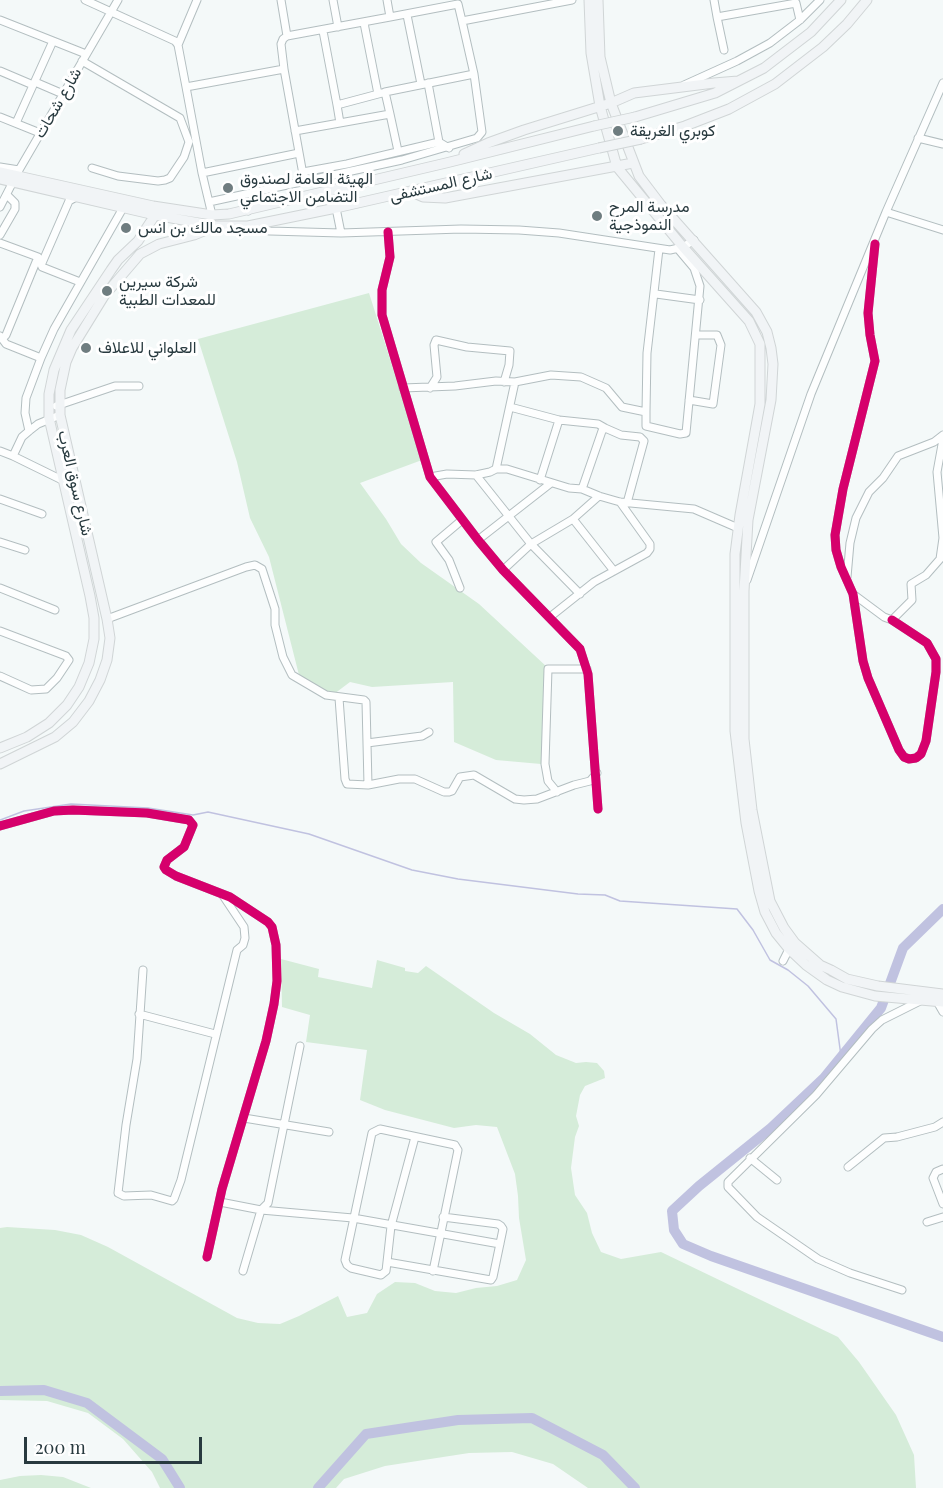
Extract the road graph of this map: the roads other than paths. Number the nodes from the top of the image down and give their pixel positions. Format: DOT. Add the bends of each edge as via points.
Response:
graph roads {
  1 [pos="85,0"];
  2 [pos="118,0"];
  3 [pos="197,0"];
  4 [pos="281,0"];
  5 [pos="333,0"];
  6 [pos="387,0"];
  7 [pos="572,0"];
  8 [pos="589,0"];
  9 [pos="598,0"];
  10 [pos="714,0"];
  11 [pos="820,0"];
  12 [pos="841,0"];
  13 [pos="867,0"];
  14 [pos="796,1"];
  15 [pos="458,2"];
  16 [pos="545,3"];
  17 [pos="112,11"];
  18 [pos="407,15"];
  19 [pos="390,17"];
  20 [pos="717,17"];
  21 [pos="0,20"];
  22 [pos="800,20"];
  23 [pos="462,21"];
  24 [pos="364,23"];
  25 [pos="338,27"];
  26 [pos="323,31"];
  27 [pos="287,36"];
  28 [pos="53,41"];
  29 [pos="178,45"];
  30 [pos="724,50"];
  31 [pos="86,54"];
  32 [pos="82,62"];
  33 [pos="284,69"];
  34 [pos="0,71"];
  35 [pos="474,74"];
  36 [pos="738,81"];
  37 [pos="34,83"];
  38 [pos="425,83"];
  39 [pos="943,83"];
  40 [pos="186,87"];
  41 [pos="678,88"];
  42 [pos="381,93"];
  43 [pos="63,94"];
  44 [pos="935,101"];
  45 [pos="943,102"];
  46 [pos="611,103"];
  47 [pos="337,105"];
  48 [pos="600,106"];
  49 [pos="390,114"];
  50 [pos="0,117"];
  51 [pos="16,123"];
  52 [pos="340,123"];
  53 [pos="294,131"];
  54 [pos="40,133"];
  55 [pos="918,138"];
  56 [pos="439,142"];
  57 [pos="943,144"];
  58 [pos="449,148"];
  59 [pos="398,151"];
  60 [pos="299,153"];
  61 [pos="446,163"];
  62 [pos="633,163"];
  63 [pos="0,167"];
  64 [pos="617,167"];
  65 [pos="92,168"];
  66 [pos="0,172"];
  67 [pos="202,173"];
  68 [pos="16,176"];
  69 [pos="304,176"];
  70 [pos="0,179"];
  71 [pos="363,183"];
  72 [pos="262,191"];
  73 [pos="412,192"];
  74 [pos="81,193"];
  75 [pos="7,195"];
  76 [pos="368,201"];
  77 [pos="209,202"];
  78 [pos="0,207"];
  79 [pos="123,208"];
  80 [pos="336,208"];
  81 [pos="169,209"];
  82 [pos="248,210"];
  83 [pos="886,212"];
  84 [pos="155,215"];
  85 [pos="212,215"];
  86 [pos="216,226"];
  87 [pos="248,226"];
  88 [pos="943,230"];
  89 [pos="388,232"];
  90 [pos="341,233"];
  91 [pos="0,235"];
  92 [pos="694,240"];
  93 [pos="0,243"];
  94 [pos="874,244"];
  95 [pos="681,248"];
  96 [pos="659,249"];
  97 [pos="40,260"];
  98 [pos="80,282"];
  99 [pos="656,294"];
  100 [pos="700,300"];
  101 [pos="696,335"];
  102 [pos="1,338"];
  103 [pos="41,358"];
  104 [pos="504,382"];
  105 [pos="515,382"];
  106 [pos="140,386"];
  107 [pos="403,388"];
  108 [pos="430,388"];
  109 [pos="689,400"];
  110 [pos="510,407"];
  111 [pos="59,410"];
  112 [pos="646,412"];
  113 [pos="48,414"];
  114 [pos="559,420"];
  115 [pos="604,428"];
  116 [pos="29,431"];
  117 [pos="943,437"];
  118 [pos="0,451"];
  119 [pos="13,456"];
  120 [pos="496,469"];
  121 [pos="476,475"];
  122 [pos="430,477"];
  123 [pos="62,480"];
  124 [pos="540,480"];
  125 [pos="551,483"];
  126 [pos="582,489"];
  127 [pos="599,496"];
  128 [pos="0,499"];
  129 [pos="623,503"];
  130 [pos="42,514"];
  131 [pos="510,516"];
  132 [pos="573,519"];
  133 [pos="462,520"];
  134 [pos="738,528"];
  135 [pos="478,540"];
  136 [pos="0,542"];
  137 [pos="531,544"];
  138 [pos="25,550"];
  139 [pos="503,570"];
  140 [pos="614,571"];
  141 [pos="846,581"];
  142 [pos="0,588"];
  143 [pos="460,588"];
  144 [pos="744,591"];
  145 [pos="580,594"];
  146 [pos="853,594"];
  147 [pos="55,610"];
  148 [pos="550,617"];
  149 [pos="107,619"];
  150 [pos="892,620"];
  151 [pos="0,631"];
  152 [pos="587,669"];
  153 [pos="0,676"];
  154 [pos="339,698"];
  155 [pos="740,722"];
  156 [pos="429,732"];
  157 [pos="367,743"];
  158 [pos="0,748"];
  159 [pos="0,764"];
  160 [pos="597,773"];
  161 [pos="368,785"];
  162 [pos="557,792"];
  163 [pos="598,809"];
  164 [pos="748,810"];
  165 [pos="0,826"];
  166 [pos="222,894"];
  167 [pos="789,949"];
  168 [pos="783,961"];
  169 [pos="143,970"];
  170 [pos="876,991"];
  171 [pos="900,994"];
  172 [pos="941,998"];
  173 [pos="920,1001"];
  174 [pos="943,1012"];
  175 [pos="139,1014"];
  176 [pos="215,1034"];
  177 [pos="300,1046"];
  178 [pos="244,1118"];
  179 [pos="943,1122"];
  180 [pos="285,1125"];
  181 [pos="329,1132"];
  182 [pos="415,1137"];
  183 [pos="750,1158"];
  184 [pos="848,1167"];
  185 [pos="943,1169"];
  186 [pos="777,1180"];
  187 [pos="220,1202"];
  188 [pos="943,1204"];
  189 [pos="261,1210"];
  190 [pos="943,1216"];
  191 [pos="443,1217"];
  192 [pos="353,1218"];
  193 [pos="927,1222"];
  194 [pos="391,1226"];
  195 [pos="439,1233"];
  196 [pos="500,1244"];
  197 [pos="207,1257"];
  198 [pos="387,1262"];
  199 [pos="433,1270"];
  200 [pos="243,1271"];
  201 [pos="902,1290"];
  1 -- 17 [label="street"];
  2 -- 17 [label="street, شارع شحات"];
  3 -- 29 [label="street"];
  4 -- 27 [label="street"];
  5 -- 25 [label="street"];
  6 -- 19 [label="street"];
  7 -- 16 [label="street"];
  8 -- 48 [label="main road" via="589,38"];
  9 -- 46 [label="main road" via="600,57"];
  10 -- 20 [label="street"];
  11 -- 22 [label="street"];
  12 -- 36 [label="main road, شارع المستشفى" via="790,50"];
  13 -- 73 [label="main road, شارع المستشفى, bridge" via="824,47 775,84 729,109 641,139"];
  14 -- 20 [label="street"];
  14 -- 22 [label="street"];
  15 -- 18 [label="street"];
  15 -- 23 [label="street"];
  16 -- 23 [label="street"];
  17 -- 29 [label="street"];
  17 -- 31 [label="street, شارع شحات"];
  18 -- 19 [label="street"];
  18 -- 38 [label="street"];
  19 -- 24 [label="street"];
  20 -- 30 [label="street"];
  21 -- 28 [label="street"];
  22 -- 41 [label="street" via="770,43"];
  23 -- 35 [label="street"];
  24 -- 25 [label="street"];
  24 -- 42 [label="street"];
  25 -- 26 [label="street"];
  26 -- 27 [label="street"];
  26 -- 47 [label="street"];
  27 -- 33 [label="street" via="281,44"];
  28 -- 31 [label="street"];
  28 -- 37 [label="street"];
  29 -- 40 [label="street"];
  31 -- 32 [label="street, شارع شحات"];
  32 -- 43 [label="street, شارع شحات"];
  32 -- 65 [label="street" via="180,118 189,142 184,157 165,180 118,176"];
  33 -- 40 [label="street"];
  33 -- 53 [label="street"];
  34 -- 37 [label="street"];
  35 -- 38 [label="street"];
  35 -- 58 [label="street" via="482,132 477,138"];
  36 -- 41 [label="main road"];
  36 -- 61 [label="main road, شارع المستشفى, bridge" via="681,105"];
  37 -- 43 [label="street"];
  37 -- 51 [label="street"];
  38 -- 42 [label="street"];
  38 -- 56 [label="street"];
  39 -- 44 [label="street"];
  40 -- 67 [label="street"];
  41 -- 46 [label="main road" via="634,93"];
  42 -- 47 [label="street"];
  42 -- 49 [label="street"];
  43 -- 54 [label="street, شارع شحات"];
  44 -- 45 [label="street"];
  44 -- 55 [label="street"];
  46 -- 48 [label="main road"];
  46 -- 62 [label="main road"];
  47 -- 52 [label="street"];
  48 -- 61 [label="main road" via="488,143"];
  48 -- 64 [label="main road"];
  49 -- 52 [label="street"];
  49 -- 59 [label="street"];
  50 -- 51 [label="street"];
  51 -- 54 [label="street"];
  52 -- 53 [label="street"];
  53 -- 60 [label="street"];
  54 -- 68 [label="street, شارع شحات"];
  55 -- 57 [label="street"];
  55 -- 83 [label="street"];
  56 -- 58 [label="street"];
  56 -- 59 [label="street"];
  58 -- 69 [label="street"];
  59 -- 69 [label="street"];
  60 -- 67 [label="street"];
  60 -- 69 [label="street"];
  61 -- 71 [label="main road, شارع المستشفى"];
  62 -- 64 [label="main road"];
  62 -- 92 [label="main road" via="648,190"];
  63 -- 68 [label="street"];
  64 -- 73 [label="main road" via="445,198"];
  64 -- 95 [label="main road"];
  66 -- 68 [label="main road, شارع المستشفى"];
  67 -- 77 [label="street"];
  68 -- 70 [label="main road, شارع المستشفى"];
  68 -- 74 [label="main road, شارع المستشفى"];
  68 -- 75 [label="street, شارع شحات"];
  69 -- 72 [label="street"];
  71 -- 76 [label="main road"];
  71 -- 82 [label="main road, شارع المستشفى"];
  72 -- 77 [label="street"];
  72 -- 82 [label="street"];
  73 -- 76 [label="main road, شارع المستشفى"];
  74 -- 79 [label="main road, شارع المستشفى"];
  74 -- 81 [label="main road, شارع المستشفى"];
  74 -- 97 [label="street" via="67,206"];
  75 -- 78 [label="street, شارع شحات"];
  75 -- 91 [label="street" via="15,208"];
  76 -- 80 [label="main road, شارع المستشفى"];
  77 -- 85 [label="street"];
  79 -- 84 [label="main road, شارع المستشفى"];
  79 -- 98 [label="street"];
  80 -- 87 [label="main road, شارع المستشفى"];
  80 -- 90 [label="street"];
  81 -- 84 [label="main road"];
  81 -- 85 [label="main road, شارع المستشفى"];
  82 -- 85 [label="main road, شارع المستشفى"];
  83 -- 88 [label="street"];
  83 -- 94 [label="street"];
  84 -- 86 [label="main road, شارع المستشفى"];
  84 -- 113 [label="main road" via="138,241 118,260 71,330 54,370"];
  86 -- 87 [label="main road, شارع المستشفى"];
  86 -- 111 [label="main road, شارع سوق العرب" via="145,250 134,259 104,296 72,348 63,374"];
  87 -- 90 [label="street" via="270,231"];
  89 -- 90 [label="street"];
  89 -- 96 [label="street" via="519,230"];
  89 -- 107 [label="street" via="390,257 382,290 382,315"];
  92 -- 95 [label="street"];
  92 -- 144 [label="main road" via="756,312 771,348 771,400 748,520"];
  93 -- 97 [label="street"];
  94 -- 141 [label="street" via="868,313 875,361 835,535"];
  94 -- 144 [label="street" via="811,394"];
  95 -- 96 [label="street"];
  95 -- 100 [label="street" via="698,276"];
  95 -- 134 [label="main road" via="749,321 760,344 760,404"];
  96 -- 99 [label="street"];
  97 -- 98 [label="street" via="42,267"];
  97 -- 102 [label="street" via="6,335"];
  98 -- 103 [label="street"];
  99 -- 100 [label="street"];
  99 -- 112 [label="street" via="647,353"];
  100 -- 101 [label="street"];
  101 -- 109 [label="street"];
  101 -- 109 [label="street" via="717,335 721,345 712,404"];
  102 -- 103 [label="street" via="6,344"];
  103 -- 116 [label="street" via="26,398"];
  104 -- 105 [label="street"];
  104 -- 108 [label="street"];
  104 -- 108 [label="street" via="510,351 436,340 437,377"];
  105 -- 110 [label="street"];
  105 -- 112 [label="street" via="551,375 581,377 606,388 622,407"];
  106 -- 111 [label="street" via="115,386"];
  107 -- 108 [label="street"];
  107 -- 122 [label="street"];
  109 -- 112 [label="street" via="684,434 646,426"];
  110 -- 114 [label="street"];
  110 -- 120 [label="street"];
  111 -- 113 [label="street"];
  111 -- 149 [label="main road, شارع سوق العرب"];
  113 -- 116 [label="street"];
  113 -- 123 [label="main road"];
  114 -- 115 [label="street"];
  114 -- 124 [label="street"];
  115 -- 126 [label="street"];
  115 -- 129 [label="street" via="644,441"];
  116 -- 119 [label="street"];
  117 -- 141 [label="street" via="898,456 869,492 856,518"];
  117 -- 150 [label="street" via="937,472 943,538 940,559 911,585 912,600"];
  118 -- 119 [label="street"];
  119 -- 123 [label="street"];
  120 -- 121 [label="street"];
  120 -- 124 [label="street"];
  121 -- 122 [label="street"];
  121 -- 131 [label="street"];
  122 -- 133 [label="street"];
  123 -- 158 [label="main road" via="94,618 89,663 73,697 49,723"];
  124 -- 125 [label="street"];
  125 -- 126 [label="street"];
  125 -- 131 [label="street"];
  126 -- 127 [label="street"];
  127 -- 129 [label="street"];
  127 -- 132 [label="street"];
  128 -- 130 [label="street"];
  129 -- 134 [label="street" via="694,509"];
  129 -- 140 [label="street" via="650,549"];
  131 -- 135 [label="street"];
  131 -- 137 [label="street"];
  132 -- 137 [label="street"];
  132 -- 140 [label="street"];
  133 -- 135 [label="street"];
  133 -- 143 [label="street" via="436,542 449,560"];
  134 -- 155 [label="main road" via="735,573"];
  135 -- 139 [label="street"];
  136 -- 138 [label="street"];
  137 -- 139 [label="street"];
  137 -- 145 [label="street"];
  139 -- 148 [label="street"];
  140 -- 145 [label="street"];
  141 -- 146 [label="street"];
  142 -- 147 [label="street"];
  144 -- 155 [label="main road"];
  145 -- 148 [label="street"];
  146 -- 150 [label="street"];
  146 -- 150 [label="street" via="868,678 899,750 904,757 916,758 926,741 936,659 927,643"];
  148 -- 152 [label="street" via="580,649"];
  149 -- 154 [label="street" via="255,565 262,569 275,609 283,657 292,675 326,695"];
  149 -- 159 [label="main road, شارع سوق العرب" via="107,660 85,707 55,737"];
  151 -- 153 [label="street" via="69,660 45,689 32,690"];
  152 -- 160 [label="street"];
  152 -- 162 [label="street" via="548,669 545,764 548,782"];
  154 -- 157 [label="street" via="366,702"];
  154 -- 161 [label="street" via="345,779 347,784"];
  155 -- 164 [label="main road"];
  156 -- 157 [label="street"];
  157 -- 161 [label="street"];
  160 -- 162 [label="street" via="590,781"];
  160 -- 163 [label="street"];
  161 -- 162 [label="street" via="415,779 449,792 460,777 474,775 515,799 537,799"];
  164 -- 167 [label="main road" via="765,912"];
  164 -- 170 [label="main road" via="770,901 784,928 820,965"];
  165 -- 166 [label="street" via="54,811 73,810 147,813 189,820 193,825 184,847 164,867 176,876"];
  166 -- 176 [label="street" via="246,932 243,945 237,950"];
  166 -- 178 [label="street" via="268,922 275,933 274,1005"];
  167 -- 168 [label="street"];
  167 -- 170 [label="main road" via="827,981"];
  169 -- 175 [label="street"];
  170 -- 171 [label="main road"];
  171 -- 172 [label="main road"];
  171 -- 173 [label="main road"];
  172 -- 173 [label="main road"];
  172 -- 174 [label="street"];
  173 -- 183 [label="street" via="872,1029 816,1095"];
  175 -- 176 [label="street"];
  175 -- 176 [label="street" via="137,1059 118,1189 124,1196 143,1194 174,1199"];
  177 -- 180 [label="street"];
  178 -- 180 [label="street"];
  178 -- 187 [label="street"];
  179 -- 184 [label="street" via="884,1138"];
  180 -- 181 [label="street"];
  180 -- 189 [label="street" via="267,1203"];
  182 -- 191 [label="street" via="454,1145 458,1150"];
  182 -- 192 [label="street" via="380,1129 372,1133"];
  182 -- 194 [label="street"];
  183 -- 186 [label="street"];
  183 -- 201 [label="street" via="728,1182 728,1187 757,1217 830,1265"];
  185 -- 188 [label="street" via="933,1178"];
  187 -- 189 [label="street"];
  187 -- 197 [label="street"];
  189 -- 192 [label="street"];
  189 -- 200 [label="street"];
  190 -- 193 [label="street"];
  191 -- 195 [label="street"];
  191 -- 196 [label="street" via="498,1224 503,1229"];
  192 -- 194 [label="street"];
  192 -- 198 [label="street" via="347,1265 381,1275"];
  194 -- 195 [label="street"];
  194 -- 198 [label="street"];
  195 -- 196 [label="street"];
  195 -- 199 [label="street"];
  196 -- 199 [label="street" via="490,1280"];
  198 -- 199 [label="street"];
}
